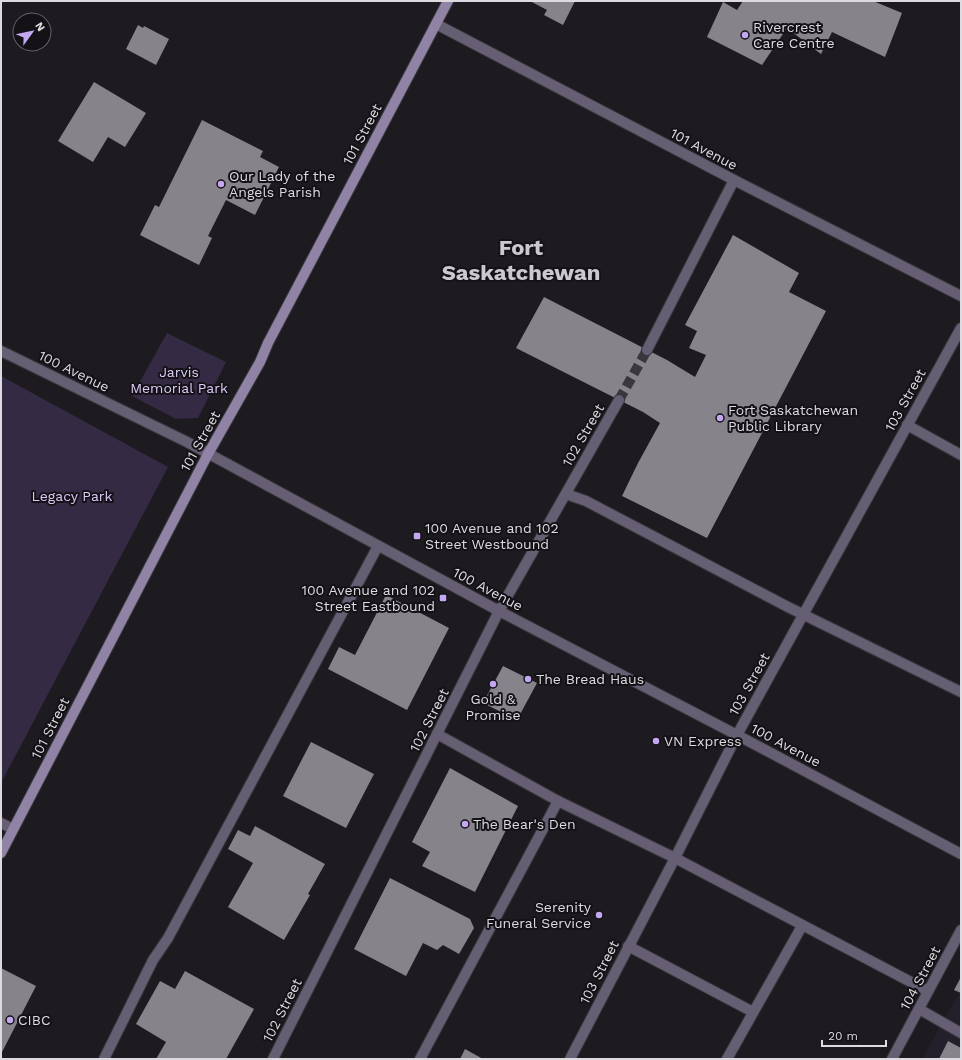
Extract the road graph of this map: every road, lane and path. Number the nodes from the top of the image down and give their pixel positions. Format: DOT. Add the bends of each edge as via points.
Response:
graph roads {
  1 [pos="448,1"];
  2 [pos="436,24"];
  3 [pos="734,180"];
  4 [pos="961,296"];
  5 [pos="961,328"];
  6 [pos="647,350"];
  7 [pos="1,351"];
  8 [pos="619,400"];
  9 [pos="907,425"];
  10 [pos="208,454"];
  11 [pos="961,455"];
  12 [pos="566,494"];
  13 [pos="378,546"];
  14 [pos="499,612"];
  15 [pos="803,614"];
  16 [pos="961,692"];
  17 [pos="437,734"];
  18 [pos="737,735"];
  19 [pos="558,801"];
  20 [pos="1,823"];
  21 [pos="13,829"];
  22 [pos="1,853"];
  23 [pos="961,854"];
  24 [pos="675,858"];
  25 [pos="802,926"];
  26 [pos="961,930"];
  27 [pos="628,946"];
  28 [pos="928,991"];
  29 [pos="919,1009"];
  30 [pos="754,1012"];
  31 [pos="961,1033"];
  32 [pos="104,1059"];
  33 [pos="273,1059"];
  34 [pos="420,1059"];
  35 [pos="570,1059"];
  36 [pos="727,1059"];
  37 [pos="892,1059"];
  1 -- 2 [label="street, 101 Street"];
  2 -- 3 [label="street, 101 Avenue"];
  2 -- 10 [label="street, 101 Street" via="260,362"];
  3 -- 4 [label="street, 101 Avenue"];
  3 -- 6 [label="street"];
  5 -- 9 [label="street, 103 Street"];
  7 -- 10 [label="street, 100 Avenue"];
  8 -- 12 [label="street, 102 Street"];
  9 -- 11 [label="street"];
  9 -- 15 [label="street, 103 Street"];
  10 -- 13 [label="street, 100 Avenue"];
  10 -- 21 [label="street, 101 Street"];
  12 -- 14 [label="street, 102 Street"];
  12 -- 15 [label="street" via="586,501"];
  13 -- 14 [label="street, 100 Avenue"];
  13 -- 32 [label="street" via="154,960"];
  14 -- 17 [label="street, 102 Street"];
  14 -- 18 [label="street, 100 Avenue"];
  15 -- 16 [label="street"];
  15 -- 18 [label="street, 103 Street"];
  17 -- 19 [label="street"];
  17 -- 33 [label="street, 102 Street"];
  18 -- 23 [label="street, 100 Avenue"];
  18 -- 24 [label="street, 103 Street"];
  19 -- 24 [label="street"];
  19 -- 34 [label="street"];
  20 -- 21 [label="street"];
  21 -- 22 [label="street, 101 Street"];
  24 -- 25 [label="street"];
  24 -- 27 [label="street, 103 Street"];
  25 -- 28 [label="street"];
  25 -- 30 [label="street"];
  26 -- 28 [label="street, 104 Street"];
  27 -- 30 [label="street"];
  27 -- 35 [label="street, 103 Street"];
  28 -- 29 [label="street, 104 Street"];
  29 -- 31 [label="street"];
  29 -- 37 [label="street, 104 Street"];
  30 -- 36 [label="street"];
}
